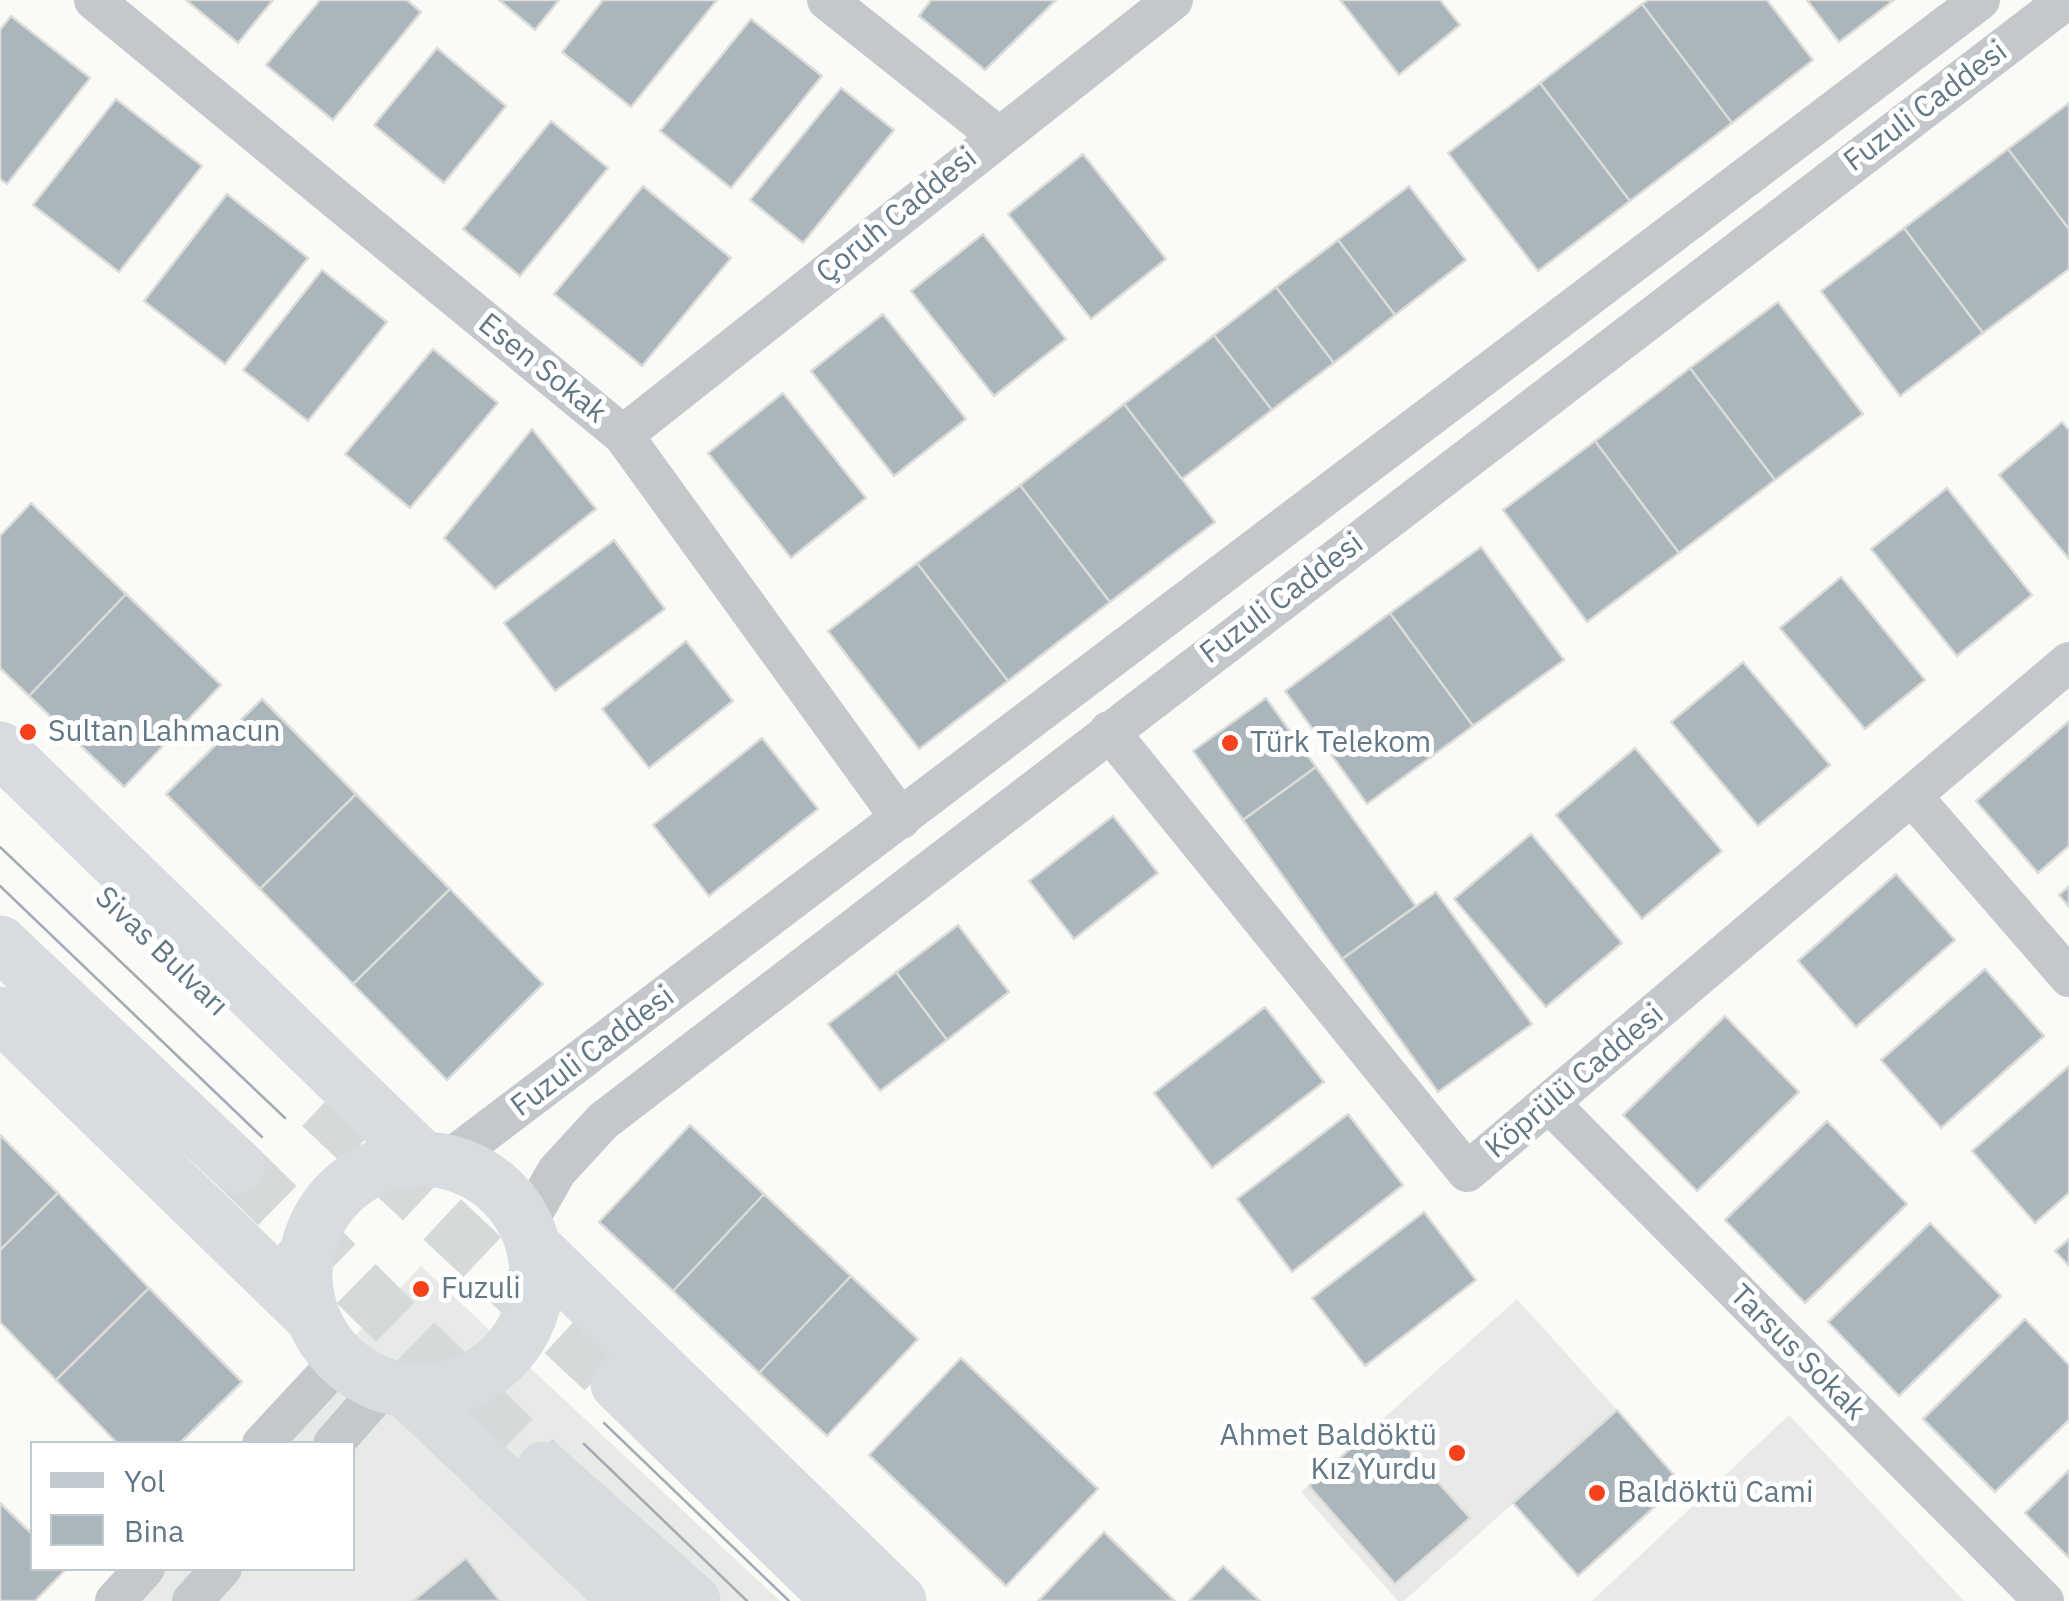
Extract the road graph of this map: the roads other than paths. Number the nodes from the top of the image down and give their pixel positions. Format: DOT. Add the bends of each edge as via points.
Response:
graph roads {
  1 [pos="94,0"];
  2 [pos="827,0"];
  3 [pos="1173,0"];
  4 [pos="1980,0"];
  5 [pos="2066,0"];
  6 [pos="998,136"];
  7 [pos="623,436"];
  8 [pos="2069,662"];
  9 [pos="1109,731"];
  10 [pos="0,748"];
  11 [pos="1912,796"];
  12 [pos="0,798"];
  13 [pos="902,819"];
  14 [pos="0,943"];
  15 [pos="2069,977"];
  16 [pos="0,1014"];
  17 [pos="1550,1104"];
  18 [pos="321,1106"];
  19 [pos="435,1160"];
  20 [pos="238,1167"];
  21 [pos="531,1237"];
  22 [pos="361,1364"];
  23 [pos="618,1384"];
  24 [pos="266,1441"];
  25 [pos="334,1441"];
  26 [pos="544,1469"];
  27 [pos="142,1571"];
  28 [pos="115,1601"];
  29 [pos="628,1601"];
  30 [pos="693,1601"];
  31 [pos="840,1601"];
  32 [pos="899,1601"];
  33 [pos="2044,1601"];
  1 -- 7 [label="street, Esen Sokak"];
  2 -- 6 [label="street"];
  3 -- 6 [label="street, Çoruh Caddesi"];
  4 -- 13 [label="street, Fuzuli Caddesi"];
  5 -- 9 [label="street, Fuzuli Caddesi"];
  6 -- 7 [label="street, Çoruh Caddesi"];
  7 -- 13 [label="street, Esen Sokak"];
  8 -- 11 [label="street, Köprülü Caddesi"];
  9 -- 17 [label="street, Köprülü Caddesi" via="1467,1172"];
  9 -- 21 [label="street, Fuzuli Caddesi" via="603,1120 557,1171"];
  10 -- 19 [label="highway"];
  11 -- 15 [label="street"];
  11 -- 17 [label="street, Köprülü Caddesi"];
  12 -- 18 [label="highway, Sivas Bulvarı"];
  13 -- 19 [label="street, Fuzuli Caddesi"];
  14 -- 20 [label="highway"];
  16 -- 22 [label="highway"];
  17 -- 33 [label="street, Tarsus Sokak"];
  19 -- 21 [label="highway" via="494,1184"];
  19 -- 22 [label="highway" via="397,1161 362,1175 318,1220 305,1268"];
  21 -- 22 [label="highway" via="538,1273 532,1310 500,1362 457,1386"];
  21 -- 32 [label="highway"];
  22 -- 24 [label="street"];
  22 -- 25 [label="street"];
  22 -- 29 [label="highway"];
  23 -- 31 [label="highway"];
  26 -- 30 [label="highway"];
  27 -- 28 [label="street"];
}
